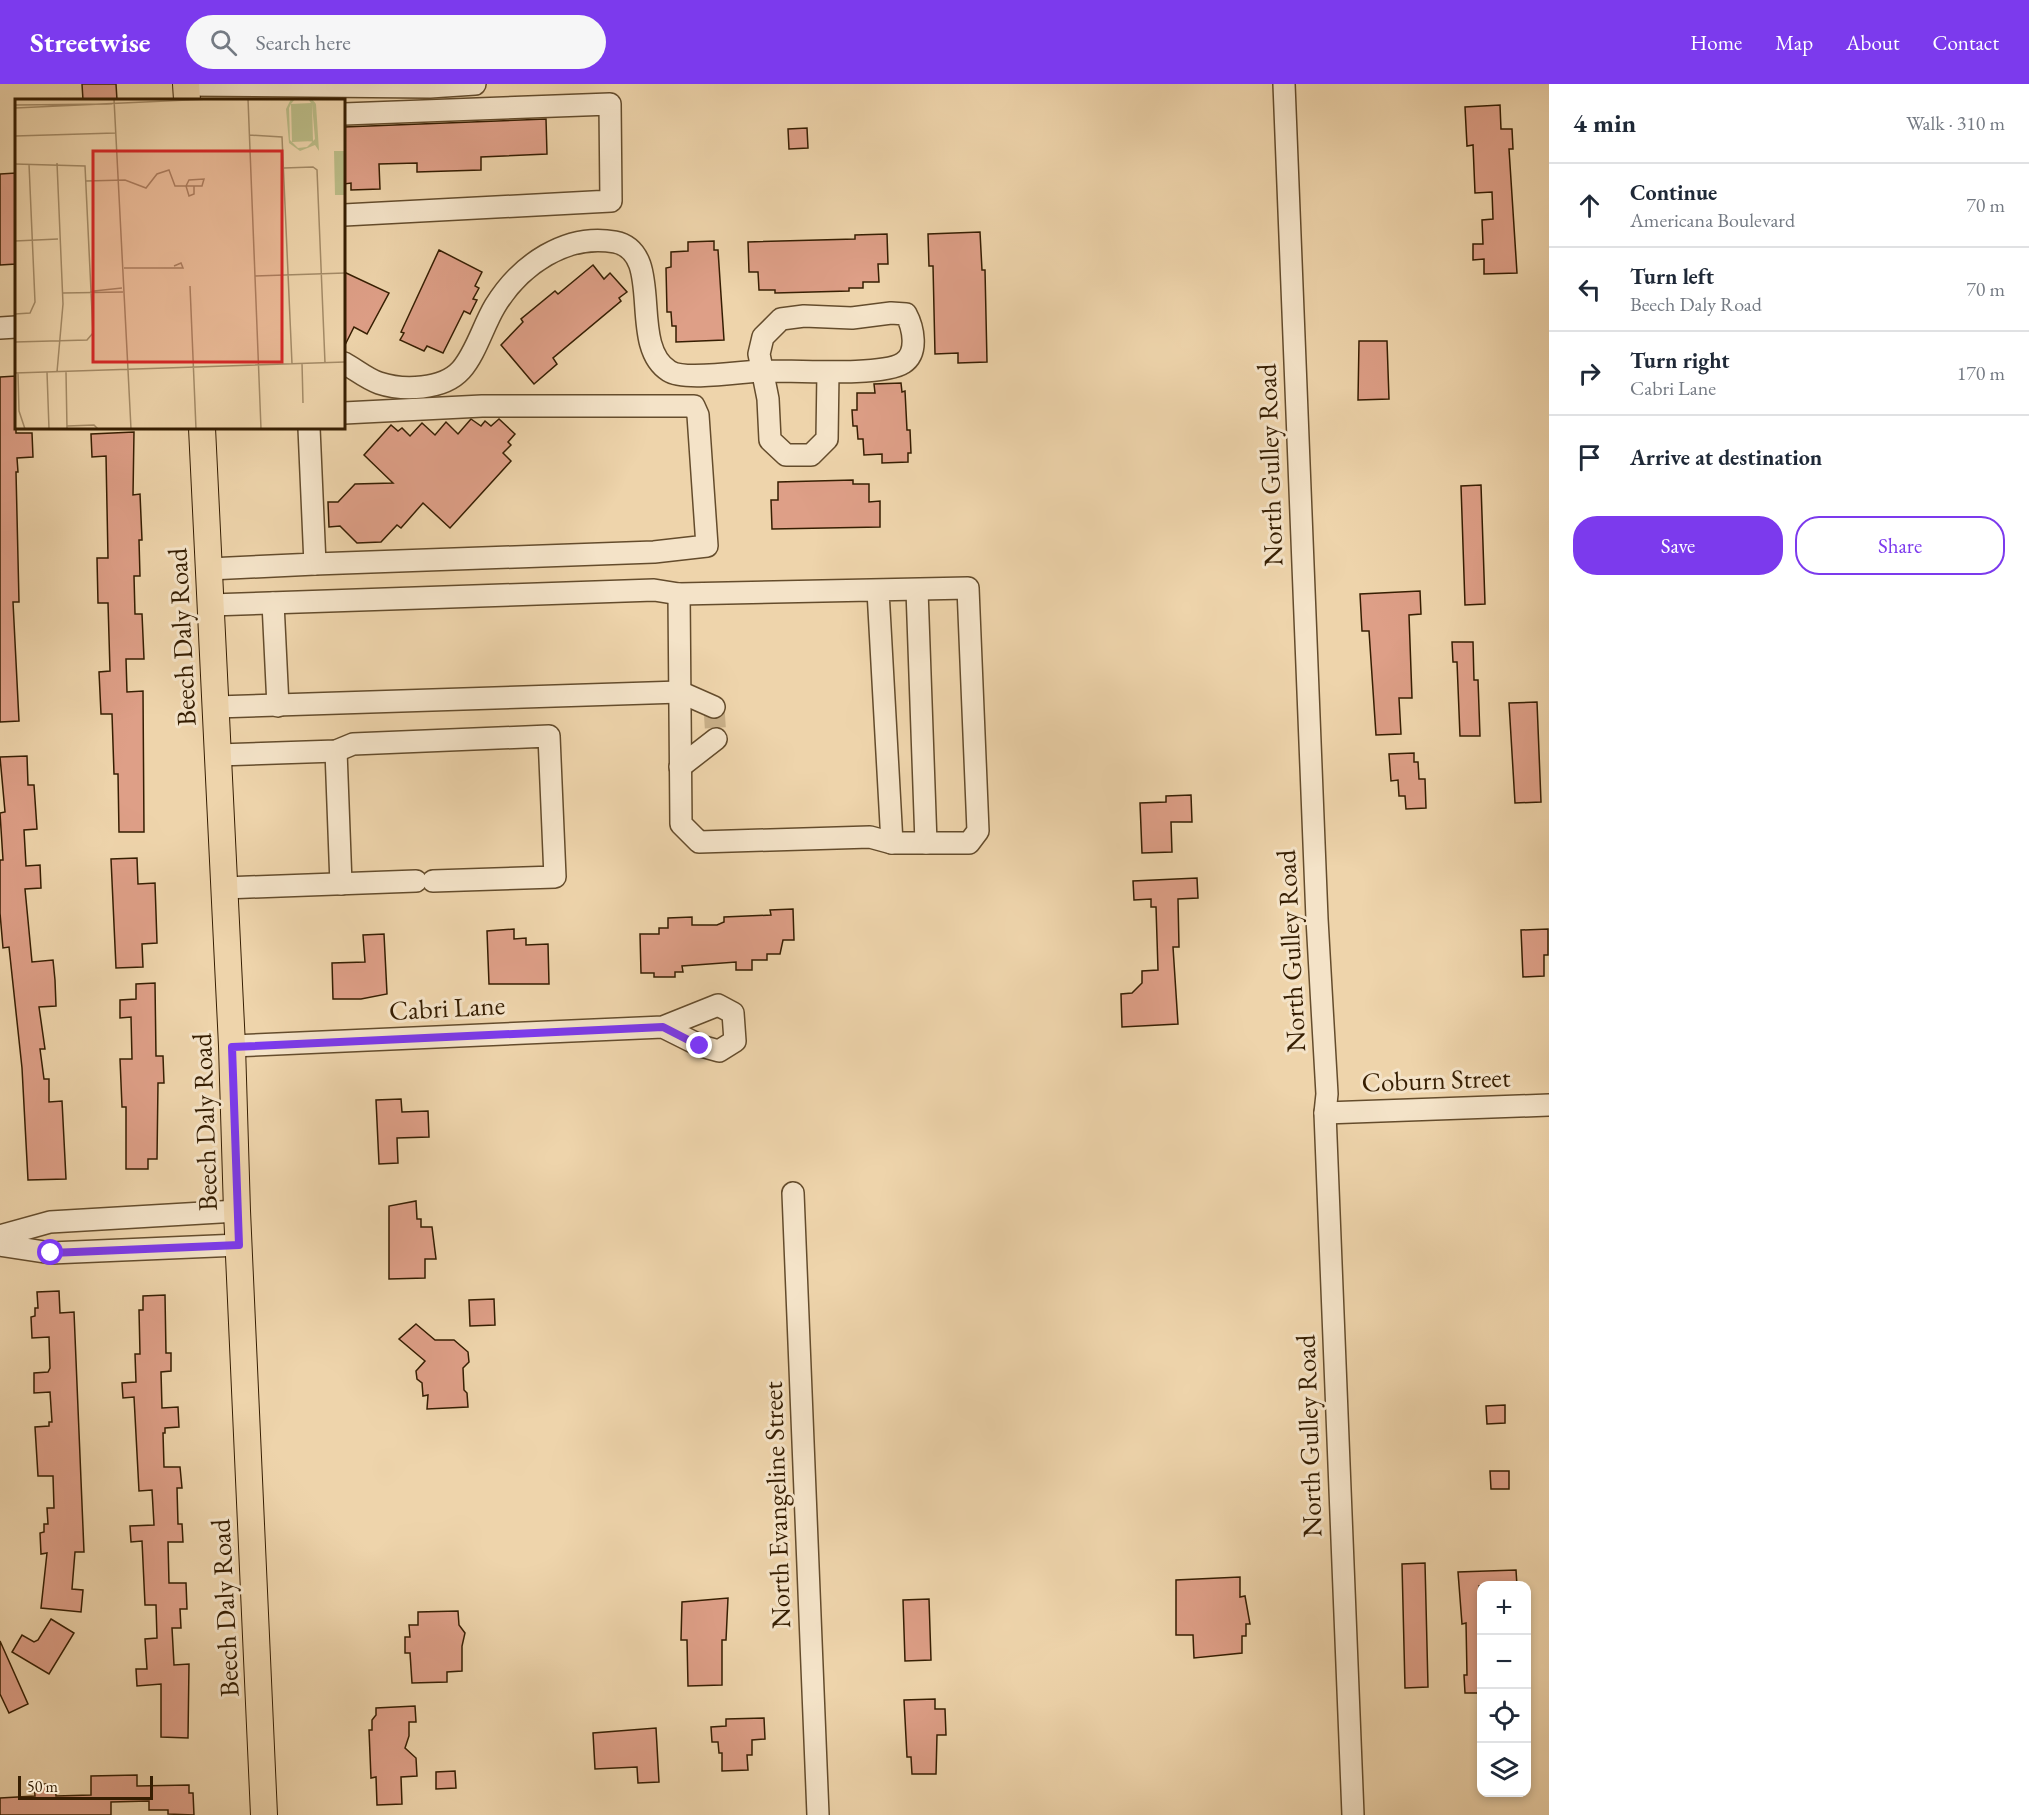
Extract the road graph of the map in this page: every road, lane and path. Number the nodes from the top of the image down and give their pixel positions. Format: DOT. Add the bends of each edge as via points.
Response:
graph roads {
  1 [pos="475,84"];
  2 [pos="1284,84"];
  3 [pos="186,90"];
  4 [pos="345,114"];
  5 [pos="345,214"];
  6 [pos="15,327"];
  7 [pos="0,328"];
  8 [pos="345,364"];
  9 [pos="762,371"];
  10 [pos="828,372"];
  11 [pos="345,413"];
  12 [pos="202,429"];
  13 [pos="309,429"];
  14 [pos="315,564"];
  15 [pos="208,569"];
  16 [pos="917,590"];
  17 [pos="878,591"];
  18 [pos="679,594"];
  19 [pos="273,603"];
  20 [pos="211,605"];
  21 [pos="680,692"];
  22 [pos="278,706"];
  23 [pos="216,707"];
  24 [pos="714,707"];
  25 [pos="716,739"];
  26 [pos="336,751"];
  27 [pos="218,755"];
  28 [pos="680,767"];
  29 [pos="892,843"];
  30 [pos="926,843"];
  31 [pos="341,884"];
  32 [pos="224,888"];
  33 [pos="663,1027"];
  34 [pos="232,1047"];
  35 [pos="1549,1105"];
  36 [pos="1325,1113"];
  37 [pos="793,1193"];
  38 [pos="237,1211"];
  39 [pos="0,1236"];
  40 [pos="0,1245"];
  41 [pos="239,1245"];
  42 [pos="264,1815"];
  43 [pos="818,1815"];
  44 [pos="1353,1815"];
  1 -- 3 [label="street"];
  2 -- 36 [label="street, North Gulley Road"];
  4 -- 5 [label="street" via="610,104 611,201"];
  6 -- 7 [label="street"];
  8 -- 9 [label="street" via="379,383 433,385 448,380 461,369 510,285 545,255 582,241 617,242 634,251 642,266 645,319 654,350 665,368 672,373"];
  9 -- 10 [label="street"];
  9 -- 10 [label="street" via="770,440 786,455 811,455 827,439"];
  9 -- 10 [label="street" via="759,354 763,337 781,319 906,314 913,328 911,351 905,362 893,369"];
  11 -- 14 [label="street" via="482,406 694,406 698,415 707,546 654,552"];
  12 -- 15 [label="main road, Beech Daly Road"];
  13 -- 14 [label="street"];
  14 -- 15 [label="street"];
  15 -- 20 [label="main road, Beech Daly Road"];
  16 -- 17 [label="street"];
  16 -- 30 [label="street"];
  16 -- 30 [label="street" via="968,588 978,831 969,843"];
  17 -- 18 [label="street"];
  17 -- 29 [label="street"];
  18 -- 19 [label="street" via="654,590"];
  18 -- 21 [label="street"];
  19 -- 20 [label="street"];
  19 -- 22 [label="street"];
  20 -- 23 [label="main road, Beech Daly Road"];
  21 -- 22 [label="street"];
  21 -- 24 [label="street"];
  21 -- 28 [label="street"];
  22 -- 23 [label="street"];
  23 -- 27 [label="main road, Beech Daly Road"];
  25 -- 28 [label="street"];
  26 -- 27 [label="street"];
  26 -- 31 [label="street"];
  26 -- 31 [label="street" via="352,744 549,736 555,877"];
  27 -- 32 [label="main road, Beech Daly Road"];
  28 -- 29 [label="street" via="681,824 699,842 870,837"];
  29 -- 30 [label="street"];
  31 -- 32 [label="street"];
  32 -- 34 [label="main road, Beech Daly Road"];
  33 -- 34 [label="street, Cabri Lane"];
  34 -- 38 [label="main road, Beech Daly Road"];
  35 -- 36 [label="street, Coburn Street"];
  36 -- 44 [label="street, North Gulley Road"];
  37 -- 43 [label="street, North Evangeline Street"];
  38 -- 39 [label="street" via="50,1222"];
  38 -- 41 [label="main road, Beech Daly Road"];
  40 -- 41 [label="street" via="51,1253"];
  41 -- 42 [label="main road, Beech Daly Road"];
}
